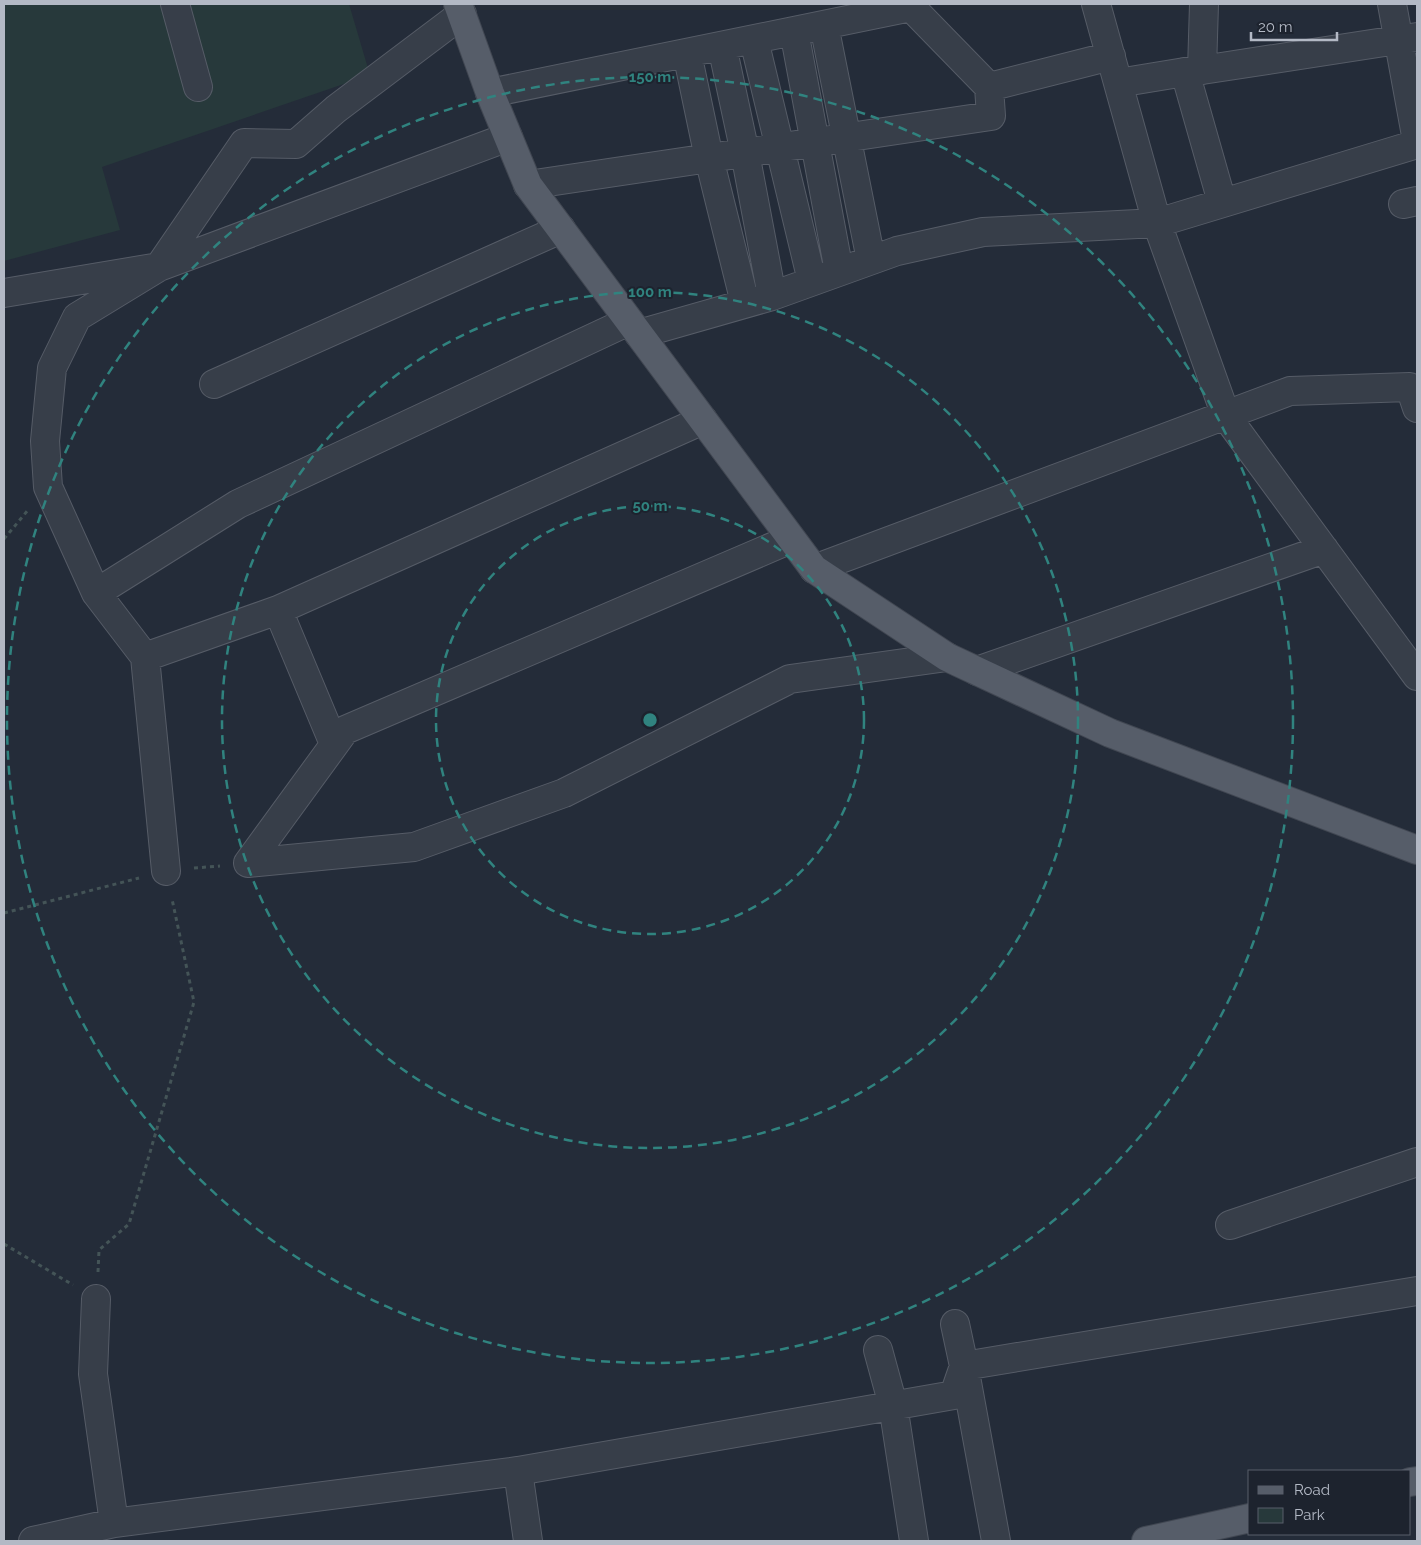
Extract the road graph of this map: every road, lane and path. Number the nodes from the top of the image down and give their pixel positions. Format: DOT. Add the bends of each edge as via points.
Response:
graph roads {
  1 [pos="175,4"];
  2 [pos="1096,4"];
  3 [pos="1204,4"];
  4 [pos="1392,4"];
  5 [pos="460,9"];
  6 [pos="824,25"];
  7 [pos="794,32"];
  8 [pos="1408,39"];
  9 [pos="754,40"];
  10 [pos="722,46"];
  11 [pos="687,53"];
  12 [pos="1111,56"];
  13 [pos="1194,71"];
  14 [pos="1118,83"];
  15 [pos="198,87"];
  16 [pos="989,87"];
  17 [pos="490,94"];
  18 [pos="508,137"];
  19 [pos="847,137"];
  20 [pos="814,142"];
  21 [pos="1417,142"];
  22 [pos="779,148"];
  23 [pos="745,153"];
  24 [pos="709,158"];
  25 [pos="528,185"];
  26 [pos="1222,202"];
  27 [pos="1157,223"];
  28 [pos="561,229"];
  29 [pos="871,260"];
  30 [pos="159,267"];
  31 [pos="840,272"];
  32 [pos="812,281"];
  33 [pos="4,293"];
  34 [pos="772,296"];
  35 [pos="745,303"];
  36 [pos="634,328"];
  37 [pos="214,384"];
  38 [pos="1415,394"];
  39 [pos="1226,416"];
  40 [pos="703,420"];
  41 [pos="791,539"];
  42 [pos="1324,549"];
  43 [pos="814,569"];
  44 [pos="96,593"];
  45 [pos="278,610"];
  46 [pos="145,656"];
  47 [pos="947,657"];
  48 [pos="977,671"];
  49 [pos="1417,676"];
  50 [pos="334,744"];
  51 [pos="1417,850"];
  52 [pos="248,863"];
  53 [pos="166,871"];
  54 [pos="4,913"];
  55 [pos="1417,1162"];
  56 [pos="1230,1225"];
  57 [pos="4,1244"];
  58 [pos="1417,1291"];
  59 [pos="96,1299"];
  60 [pos="955,1324"];
  61 [pos="878,1350"];
  62 [pos="964,1366"];
  63 [pos="892,1405"];
  64 [pos="518,1471"];
  65 [pos="1248,1518"];
  66 [pos="114,1524"];
  67 [pos="32,1541"];
  68 [pos="528,1541"];
  69 [pos="914,1541"];
  70 [pos="996,1541"];
  71 [pos="1146,1541"];
  1 -- 15 [label="street"];
  2 -- 12 [label="street"];
  3 -- 13 [label="street"];
  4 -- 8 [label="street"];
  5 -- 17 [label="main road"];
  5 -- 30 [label="street" via="296,144 244,144"];
  6 -- 7 [label="street"];
  6 -- 16 [label="street" via="911,7"];
  6 -- 19 [label="street"];
  7 -- 9 [label="street"];
  7 -- 20 [label="street"];
  8 -- 13 [label="street"];
  8 -- 21 [label="street"];
  9 -- 10 [label="street"];
  9 -- 22 [label="street"];
  10 -- 11 [label="street"];
  10 -- 23 [label="street"];
  11 -- 17 [label="street"];
  11 -- 24 [label="street"];
  12 -- 14 [label="street"];
  12 -- 16 [label="street"];
  13 -- 14 [label="street"];
  13 -- 26 [label="street"];
  14 -- 27 [label="street"];
  16 -- 19 [label="street" via="991,116"];
  17 -- 18 [label="main road"];
  18 -- 25 [label="main road"];
  18 -- 30 [label="street"];
  19 -- 20 [label="street"];
  19 -- 29 [label="street"];
  20 -- 22 [label="street"];
  20 -- 31 [label="street"];
  21 -- 26 [label="street"];
  22 -- 23 [label="street"];
  22 -- 32 [label="street"];
  23 -- 24 [label="street"];
  23 -- 34 [label="street"];
  24 -- 25 [label="street"];
  24 -- 35 [label="street"];
  25 -- 28 [label="main road"];
  26 -- 27 [label="street"];
  27 -- 29 [label="street" via="984,232"];
  27 -- 39 [label="street"];
  28 -- 36 [label="main road"];
  28 -- 37 [label="street"];
  29 -- 31 [label="street"];
  30 -- 33 [label="street"];
  30 -- 44 [label="street" via="76,317 52,368 45,441 48,487"];
  31 -- 32 [label="street"];
  32 -- 34 [label="street"];
  34 -- 35 [label="street"];
  35 -- 36 [label="street"];
  36 -- 40 [label="main road"];
  36 -- 44 [label="street" via="238,504"];
  38 -- 39 [label="street" via="1290,391"];
  39 -- 42 [label="street"];
  39 -- 43 [label="street"];
  40 -- 41 [label="main road"];
  40 -- 45 [label="street"];
  41 -- 43 [label="main road"];
  41 -- 50 [label="street" via="345,730"];
  42 -- 48 [label="street"];
  42 -- 49 [label="street"];
  43 -- 47 [label="main road"];
  44 -- 46 [label="street"];
  45 -- 46 [label="street"];
  45 -- 50 [label="street"];
  46 -- 53 [label="street"];
  47 -- 48 [label="main road"];
  47 -- 52 [label="street" via="790,679 564,793 414,847"];
  48 -- 51 [label="main road" via="1110,733"];
  50 -- 52 [label="street"];
  52 -- 53 [label="path"];
  53 -- 54 [label="path"];
  53 -- 59 [label="path" via="194,1002 129,1224 99,1250"];
  55 -- 56 [label="street"];
  57 -- 59 [label="path"];
  58 -- 62 [label="street"];
  59 -- 66 [label="street" via="93,1374"];
  60 -- 62 [label="street"];
  61 -- 63 [label="street"];
  62 -- 63 [label="street" via="954,1395"];
  62 -- 70 [label="street"];
  63 -- 64 [label="street"];
  63 -- 69 [label="street"];
  64 -- 66 [label="street"];
  64 -- 68 [label="street"];
  65 -- 71 [label="main road"];
  66 -- 67 [label="street"];
}
